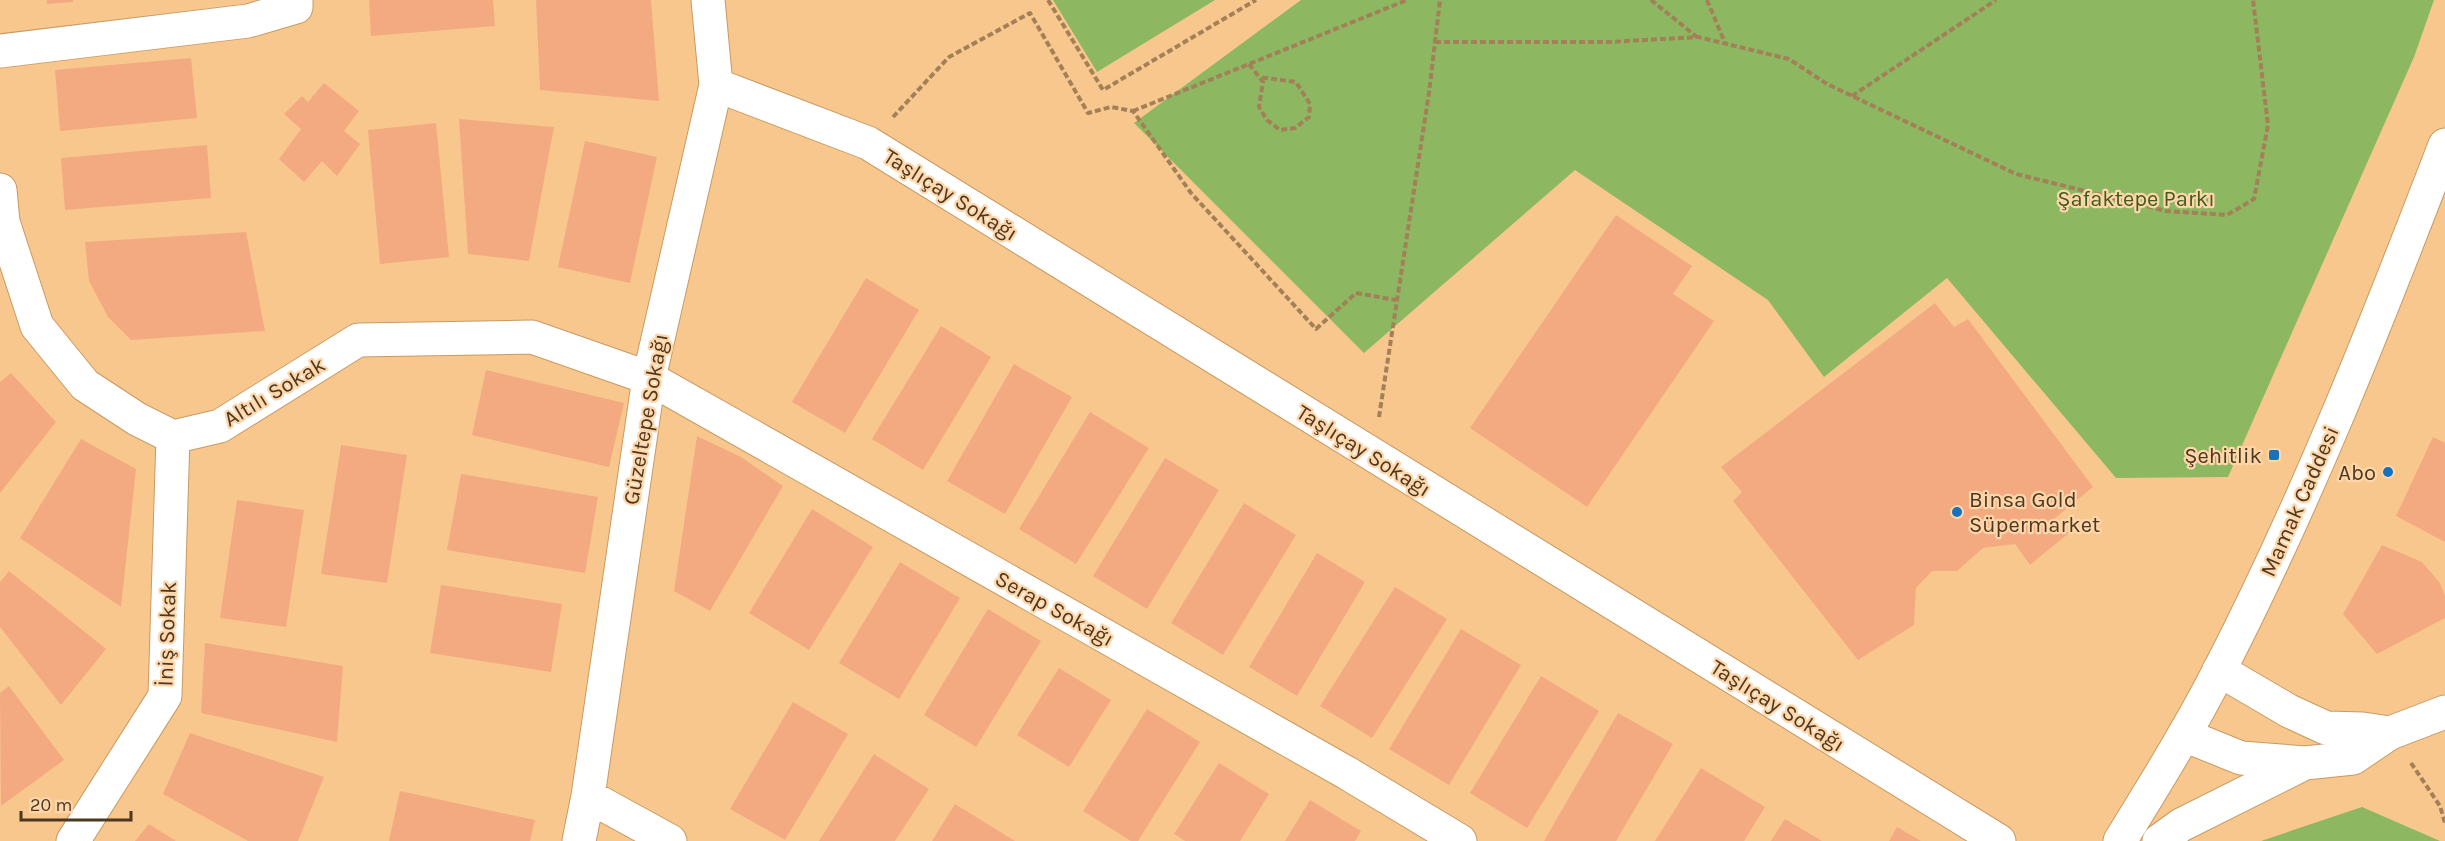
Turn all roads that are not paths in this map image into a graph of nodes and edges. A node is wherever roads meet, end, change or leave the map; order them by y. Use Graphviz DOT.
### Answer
graph roads {
  1 [pos="296,0"];
  2 [pos="708,0"];
  3 [pos="0,51"];
  4 [pos="716,85"];
  5 [pos="2445,145"];
  6 [pos="0,190"];
  7 [pos="649,378"];
  8 [pos="173,437"];
  9 [pos="2220,670"];
  10 [pos="2445,712"];
  11 [pos="2390,733"];
  12 [pos="2184,735"];
  13 [pos="2305,763"];
  14 [pos="588,795"];
  15 [pos="73,841"];
  16 [pos="579,841"];
  17 [pos="670,841"];
  18 [pos="1460,841"];
  19 [pos="2000,841"];
  20 [pos="2120,841"];
  21 [pos="2159,841"];
  1 -- 3 [label="street"];
  2 -- 4 [label="street, Güzeltepe Sokağı"];
  4 -- 7 [label="street, Güzeltepe Sokağı"];
  4 -- 19 [label="street, Taşlıçay Sokağı"];
  5 -- 9 [label="street, Mamak Caddesi"];
  6 -- 8 [label="street"];
  7 -- 8 [label="street, Altılı Sokak"];
  7 -- 14 [label="street, Güzeltepe Sokağı"];
  7 -- 18 [label="street, Serap Sokağı"];
  8 -- 15 [label="street, İniş Sokak"];
  9 -- 11 [label="street"];
  9 -- 12 [label="street, Mamak Caddesi"];
  10 -- 11 [label="street"];
  11 -- 13 [label="street"];
  12 -- 13 [label="street"];
  12 -- 20 [label="street, Mamak Caddesi"];
  13 -- 21 [label="street"];
  14 -- 16 [label="street, Güzeltepe Sokağı"];
  14 -- 17 [label="street"];
}
